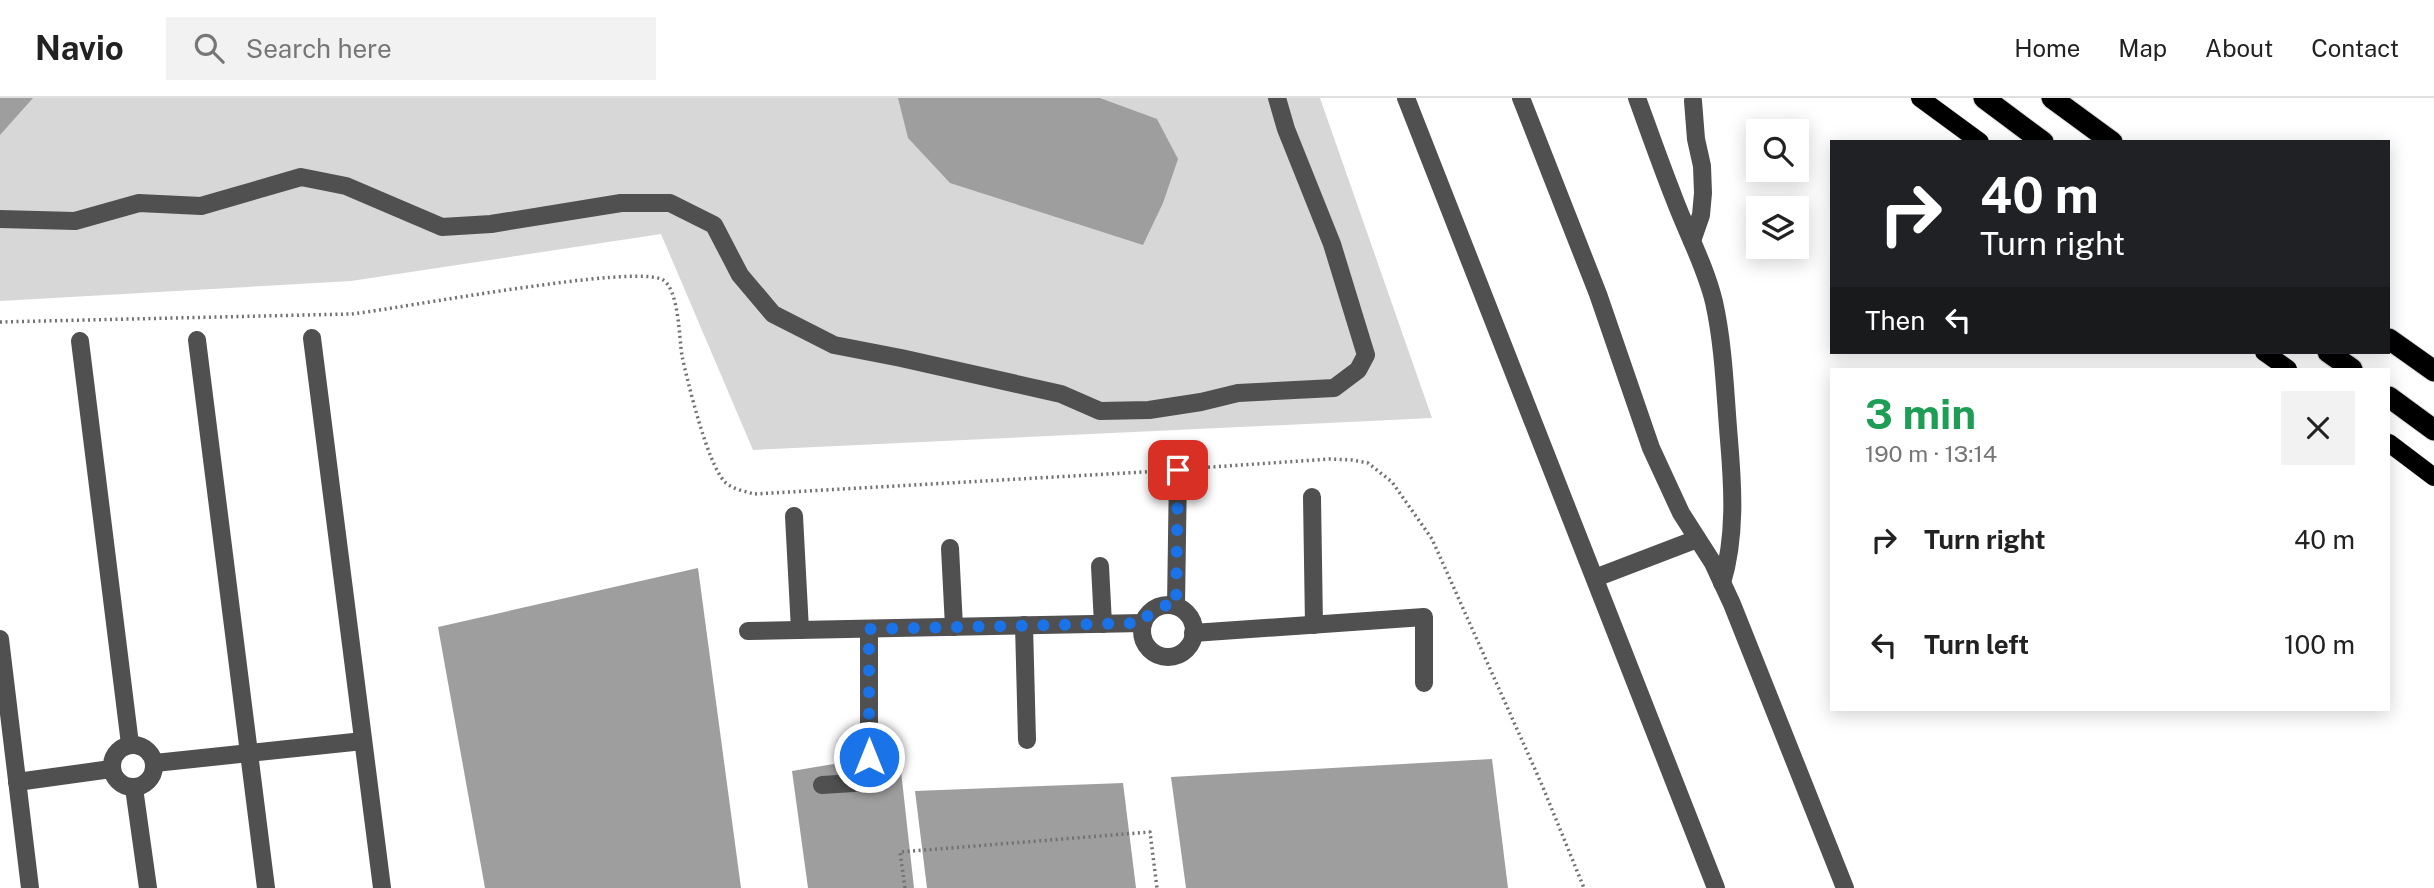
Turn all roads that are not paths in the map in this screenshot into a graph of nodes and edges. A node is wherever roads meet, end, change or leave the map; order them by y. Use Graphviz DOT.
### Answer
graph roads {
  1 [pos="1277,98"];
  2 [pos="1406,98"];
  3 [pos="1521,98"];
  4 [pos="1637,98"];
  5 [pos="1920,98"];
  6 [pos="1984,98"];
  7 [pos="2052,98"];
  8 [pos="1693,101"];
  9 [pos="1977,140"];
  10 [pos="2040,140"];
  11 [pos="2109,140"];
  12 [pos="0,219"];
  13 [pos="1692,241"];
  14 [pos="312,338"];
  15 [pos="197,340"];
  16 [pos="2390,340"];
  17 [pos="80,341"];
  18 [pos="2267,354"];
  19 [pos="2331,354"];
  20 [pos="2287,368"];
  21 [pos="2351,368"];
  22 [pos="2434,371"];
  23 [pos="2390,398"];
  24 [pos="2434,430"];
  25 [pos="2390,444"];
  26 [pos="1178,470"];
  27 [pos="2434,477"];
  28 [pos="1312,497"];
  29 [pos="794,516"];
  30 [pos="1697,539"];
  31 [pos="950,548"];
  32 [pos="1100,566"];
  33 [pos="1595,578"];
  34 [pos="1722,583"];
  35 [pos="1176,606"];
  36 [pos="1143,623"];
  37 [pos="1103,624"];
  38 [pos="1024,625"];
  39 [pos="1314,625"];
  40 [pos="954,627"];
  41 [pos="869,629"];
  42 [pos="800,630"];
  43 [pos="748,631"];
  44 [pos="1194,633"];
  45 [pos="0,639"];
  46 [pos="1424,683"];
  47 [pos="1027,740"];
  48 [pos="363,741"];
  49 [pos="130,744"];
  50 [pos="248,754"];
  51 [pos="155,762"];
  52 [pos="111,769"];
  53 [pos="18,782"];
  54 [pos="822,785"];
  55 [pos="135,788"];
  56 [pos="30,888"];
  57 [pos="148,888"];
  58 [pos="266,888"];
  59 [pos="382,888"];
  60 [pos="1716,888"];
  61 [pos="1845,888"];
  1 -- 12 [label="street"];
  2 -- 33 [label="street"];
  3 -- 30 [label="street"];
  4 -- 13 [label="street"];
  5 -- 9 [label="main road"];
  6 -- 10 [label="highway"];
  7 -- 11 [label="highway"];
  8 -- 13 [label="street"];
  13 -- 34 [label="street"];
  14 -- 48 [label="street"];
  15 -- 50 [label="street"];
  16 -- 22 [label="highway"];
  17 -- 49 [label="street"];
  18 -- 20 [label="main road"];
  19 -- 21 [label="highway"];
  23 -- 24 [label="highway"];
  25 -- 27 [label="main road"];
  26 -- 35 [label="street"];
  28 -- 39 [label="street"];
  29 -- 42 [label="street"];
  30 -- 33 [label="street"];
  30 -- 34 [label="street"];
  31 -- 40 [label="street"];
  32 -- 37 [label="street"];
  33 -- 60 [label="street"];
  34 -- 61 [label="street"];
  35 -- 36 [label="street"];
  35 -- 44 [label="street"];
  36 -- 37 [label="street"];
  36 -- 44 [label="street"];
  37 -- 38 [label="street"];
  38 -- 40 [label="street"];
  38 -- 47 [label="street"];
  39 -- 44 [label="street"];
  39 -- 46 [label="street"];
  40 -- 41 [label="street"];
  41 -- 42 [label="street"];
  41 -- 54 [label="street"];
  42 -- 43 [label="street"];
  45 -- 53 [label="street"];
  48 -- 50 [label="street"];
  48 -- 59 [label="street"];
  49 -- 51 [label="street"];
  49 -- 52 [label="street"];
  50 -- 51 [label="street"];
  50 -- 58 [label="street"];
  51 -- 55 [label="street"];
  52 -- 53 [label="street"];
  52 -- 55 [label="street"];
  53 -- 56 [label="street"];
  55 -- 57 [label="street"];
}
